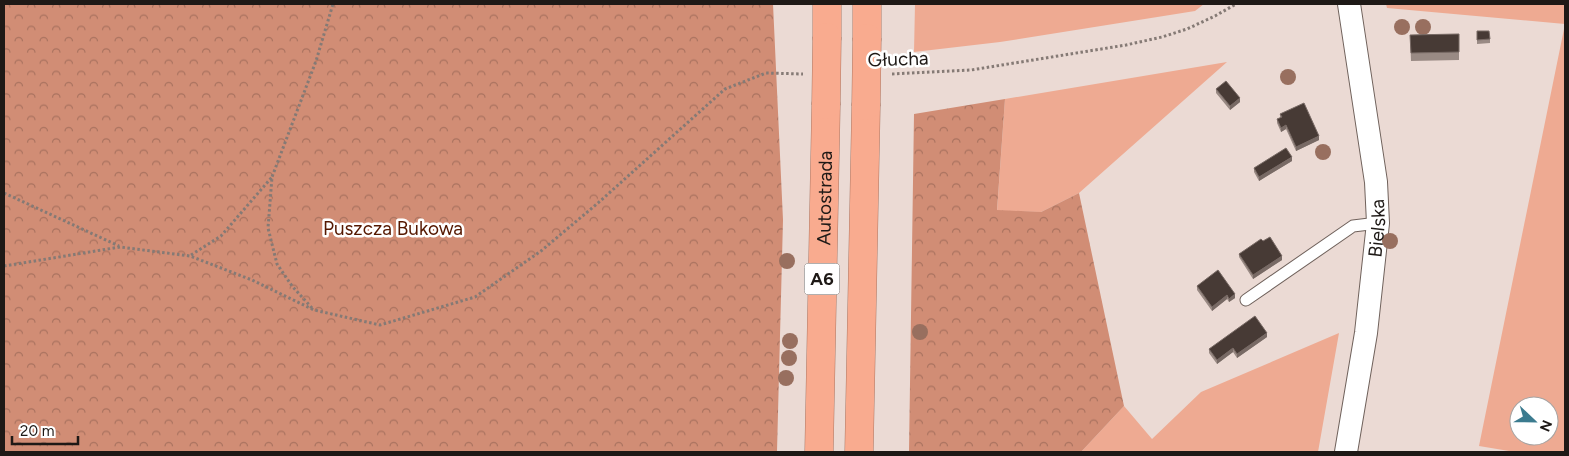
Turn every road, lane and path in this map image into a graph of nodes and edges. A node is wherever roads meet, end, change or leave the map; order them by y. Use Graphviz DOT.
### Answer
graph roads {
  1 [pos="333,4"];
  2 [pos="827,4"];
  3 [pos="868,4"];
  4 [pos="1236,4"];
  5 [pos="1349,4"];
  6 [pos="804,74"];
  7 [pos="892,74"];
  8 [pos="272,176"];
  9 [pos="4,193"];
  10 [pos="1378,223"];
  11 [pos="120,246"];
  12 [pos="190,256"];
  13 [pos="4,266"];
  14 [pos="1246,300"];
  15 [pos="314,310"];
  16 [pos="819,452"];
  17 [pos="859,452"];
  18 [pos="1346,452"];
  1 -- 8 [label="path"];
  2 -- 16 [label="highway, Autostrada / A6, bridge"];
  3 -- 17 [label="highway, A6, bridge"];
  4 -- 7 [label="path, Głucha"];
  5 -- 10 [label="street, Bielska"];
  6 -- 15 [label="path"];
  8 -- 12 [label="path"];
  8 -- 15 [label="path"];
  9 -- 11 [label="path"];
  10 -- 14 [label="lane"];
  10 -- 18 [label="street, Bielska"];
  11 -- 12 [label="path"];
  11 -- 13 [label="path"];
  12 -- 15 [label="path"];
}
